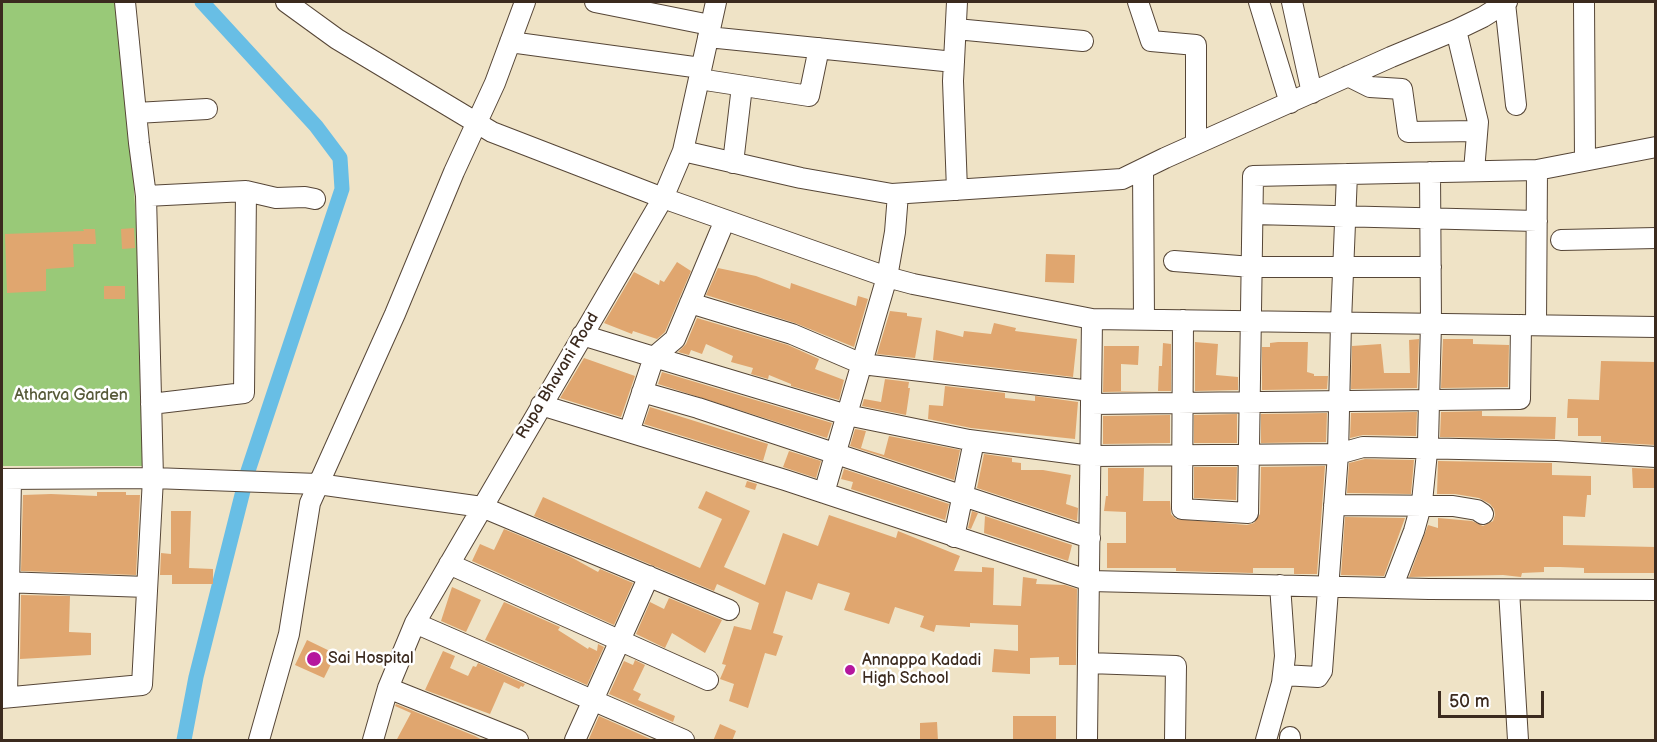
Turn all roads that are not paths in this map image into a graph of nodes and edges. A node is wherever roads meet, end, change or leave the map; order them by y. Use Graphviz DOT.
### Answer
graph roads {
  1 [pos="125,2"];
  2 [pos="286,2"];
  3 [pos="525,2"];
  4 [pos="595,2"];
  5 [pos="716,2"];
  6 [pos="957,2"];
  7 [pos="1138,2"];
  8 [pos="1259,2"];
  9 [pos="1292,2"];
  10 [pos="1506,2"];
  11 [pos="1584,2"];
  12 [pos="956,29"];
  13 [pos="1456,30"];
  14 [pos="709,31"];
  15 [pos="1083,41"];
  16 [pos="510,42"];
  17 [pos="819,48"];
  18 [pos="954,62"];
  19 [pos="700,73"];
  20 [pos="1348,76"];
  21 [pos="742,86"];
  22 [pos="1312,93"];
  23 [pos="1290,103"];
  24 [pos="1516,105"];
  25 [pos="207,109"];
  26 [pos="136,113"];
  27 [pos="478,122"];
  28 [pos="1477,131"];
  29 [pos="1196,144"];
  30 [pos="1656,147"];
  31 [pos="683,152"];
  32 [pos="1585,160"];
  33 [pos="734,163"];
  34 [pos="1143,169"];
  35 [pos="1537,170"];
  36 [pos="1474,171"];
  37 [pos="1430,172"];
  38 [pos="1347,174"];
  39 [pos="957,190"];
  40 [pos="246,191"];
  41 [pos="898,194"];
  42 [pos="146,196"];
  43 [pos="663,198"];
  44 [pos="315,199"];
  45 [pos="1253,214"];
  46 [pos="1345,216"];
  47 [pos="1431,219"];
  48 [pos="725,220"];
  49 [pos="1537,221"];
  50 [pos="1656,238"];
  51 [pos="1561,240"];
  52 [pos="1174,261"];
  53 [pos="1252,267"];
  54 [pos="1343,267"];
  55 [pos="1431,267"];
  56 [pos="887,277"];
  57 [pos="690,303"];
  58 [pos="1092,319"];
  59 [pos="1144,319"];
  60 [pos="1183,320"];
  61 [pos="1251,321"];
  62 [pos="1341,322"];
  63 [pos="1431,323"];
  64 [pos="1529,325"];
  65 [pos="1656,327"];
  66 [pos="582,335"];
  67 [pos="654,357"];
  68 [pos="862,364"];
  69 [pos="642,392"];
  70 [pos="1091,398"];
  71 [pos="1339,401"];
  72 [pos="1429,401"];
  73 [pos="1250,402"];
  74 [pos="1182,403"];
  75 [pos="151,404"];
  76 [pos="541,405"];
  77 [pos="847,415"];
  78 [pos="628,432"];
  79 [pos="974,441"];
  80 [pos="1427,450"];
  81 [pos="836,454"];
  82 [pos="1338,454"];
  83 [pos="1182,455"];
  84 [pos="1249,455"];
  85 [pos="1091,456"];
  86 [pos="1656,457"];
  87 [pos="153,478"];
  88 [pos="6,479"];
  89 [pos="318,484"];
  90 [pos="824,493"];
  91 [pos="963,496"];
  92 [pos="1334,505"];
  93 [pos="1421,506"];
  94 [pos="482,507"];
  95 [pos="1483,514"];
  96 [pos="954,537"];
  97 [pos="1090,538"];
  98 [pos="449,564"];
  99 [pos="649,576"];
  100 [pos="1090,581"];
  101 [pos="5,582"];
  102 [pos="1280,585"];
  103 [pos="1327,586"];
  104 [pos="147,587"];
  105 [pos="1392,588"];
  106 [pos="1509,590"];
  107 [pos="1656,590"];
  108 [pos="729,610"];
  109 [pos="415,623"];
  110 [pos="620,641"];
  111 [pos="1088,663"];
  112 [pos="1283,675"];
  113 [pos="708,680"];
  114 [pos="388,688"];
  115 [pos="4,698"];
  116 [pos="593,700"];
  117 [pos="487,734"];
  118 [pos="259,741"];
  119 [pos="373,741"];
  120 [pos="519,741"];
  121 [pos="575,741"];
  122 [pos="684,741"];
  123 [pos="1087,741"];
  124 [pos="1175,741"];
  125 [pos="1266,741"];
  126 [pos="1518,741"];
  1 -- 26 [label="street"];
  2 -- 27 [label="street"];
  3 -- 16 [label="street"];
  4 -- 14 [label="street"];
  5 -- 14 [label="street, Rupa Bhavani Road"];
  6 -- 12 [label="street"];
  7 -- 29 [label="street"];
  8 -- 23 [label="street"];
  9 -- 22 [label="street"];
  10 -- 13 [label="street"];
  10 -- 24 [label="street"];
  11 -- 32 [label="street"];
  12 -- 15 [label="street"];
  12 -- 18 [label="street"];
  13 -- 20 [label="street"];
  13 -- 28 [label="street"];
  14 -- 17 [label="street"];
  14 -- 19 [label="street, Rupa Bhavani Road"];
  16 -- 19 [label="street"];
  16 -- 27 [label="street"];
  17 -- 18 [label="street"];
  17 -- 21 [label="street"];
  18 -- 39 [label="street"];
  19 -- 21 [label="street"];
  19 -- 31 [label="street, Rupa Bhavani Road"];
  20 -- 22 [label="street"];
  20 -- 28 [label="street"];
  21 -- 33 [label="street"];
  22 -- 23 [label="street"];
  23 -- 29 [label="street"];
  25 -- 26 [label="street"];
  26 -- 42 [label="street"];
  27 -- 43 [label="street"];
  27 -- 89 [label="street"];
  28 -- 36 [label="street"];
  29 -- 34 [label="street"];
  30 -- 32 [label="street"];
  31 -- 33 [label="street"];
  31 -- 43 [label="street, Rupa Bhavani Road"];
  32 -- 35 [label="street"];
  33 -- 41 [label="street"];
  34 -- 39 [label="street"];
  34 -- 59 [label="street"];
  35 -- 36 [label="street"];
  35 -- 49 [label="street"];
  36 -- 37 [label="street"];
  37 -- 38 [label="street"];
  37 -- 47 [label="street"];
  38 -- 45 [label="street"];
  38 -- 46 [label="street"];
  39 -- 41 [label="street"];
  40 -- 42 [label="street"];
  40 -- 44 [label="street"];
  40 -- 75 [label="street"];
  41 -- 56 [label="street"];
  42 -- 75 [label="street"];
  43 -- 48 [label="street"];
  43 -- 66 [label="street, Rupa Bhavani Road"];
  45 -- 46 [label="street"];
  45 -- 53 [label="street"];
  46 -- 47 [label="street"];
  46 -- 54 [label="street"];
  47 -- 49 [label="street"];
  47 -- 55 [label="street"];
  48 -- 56 [label="street"];
  48 -- 57 [label="street"];
  49 -- 64 [label="street"];
  50 -- 51 [label="street"];
  52 -- 53 [label="street"];
  53 -- 54 [label="street"];
  53 -- 61 [label="street"];
  54 -- 55 [label="street"];
  54 -- 62 [label="street"];
  55 -- 63 [label="street"];
  56 -- 58 [label="street"];
  56 -- 68 [label="street"];
  57 -- 67 [label="street"];
  57 -- 68 [label="street"];
  58 -- 59 [label="street"];
  58 -- 70 [label="street"];
  59 -- 60 [label="street"];
  60 -- 61 [label="street"];
  60 -- 74 [label="street"];
  61 -- 62 [label="street"];
  61 -- 73 [label="street"];
  62 -- 63 [label="street"];
  62 -- 71 [label="street"];
  63 -- 64 [label="street"];
  63 -- 72 [label="street"];
  64 -- 65 [label="street"];
  64 -- 72 [label="street"];
  66 -- 67 [label="street"];
  66 -- 76 [label="street, Rupa Bhavani Road"];
  67 -- 69 [label="street"];
  67 -- 77 [label="street"];
  68 -- 70 [label="street"];
  68 -- 77 [label="street"];
  69 -- 78 [label="street"];
  69 -- 81 [label="street"];
  70 -- 74 [label="street"];
  70 -- 85 [label="street"];
  71 -- 72 [label="street"];
  71 -- 73 [label="street"];
  71 -- 82 [label="street"];
  72 -- 80 [label="street"];
  73 -- 74 [label="street"];
  73 -- 84 [label="street"];
  74 -- 83 [label="street"];
  75 -- 87 [label="street"];
  76 -- 78 [label="street"];
  76 -- 94 [label="street, Rupa Bhavani Road"];
  77 -- 79 [label="street"];
  77 -- 81 [label="street"];
  78 -- 90 [label="street"];
  79 -- 85 [label="street"];
  79 -- 91 [label="street"];
  80 -- 82 [label="street"];
  80 -- 86 [label="street"];
  80 -- 93 [label="street"];
  81 -- 90 [label="street"];
  81 -- 91 [label="street"];
  82 -- 84 [label="street"];
  82 -- 92 [label="street"];
  83 -- 84 [label="street"];
  83 -- 84 [label="street"];
  83 -- 85 [label="street"];
  85 -- 97 [label="street"];
  87 -- 88 [label="street"];
  87 -- 89 [label="street"];
  87 -- 104 [label="street"];
  88 -- 101 [label="street"];
  89 -- 94 [label="street"];
  89 -- 118 [label="street"];
  90 -- 96 [label="street"];
  91 -- 96 [label="street"];
  91 -- 97 [label="street"];
  92 -- 93 [label="street"];
  92 -- 103 [label="street"];
  93 -- 95 [label="street"];
  93 -- 105 [label="street"];
  94 -- 98 [label="street, Rupa Bhavani Road"];
  94 -- 99 [label="street"];
  96 -- 100 [label="street"];
  97 -- 100 [label="street"];
  98 -- 109 [label="street, Rupa Bhavani Road"];
  98 -- 110 [label="street"];
  99 -- 108 [label="street"];
  99 -- 110 [label="street"];
  100 -- 102 [label="street"];
  100 -- 111 [label="street"];
  101 -- 104 [label="street"];
  101 -- 115 [label="street"];
  102 -- 103 [label="street"];
  102 -- 112 [label="street"];
  103 -- 105 [label="street"];
  103 -- 112 [label="street"];
  104 -- 115 [label="street"];
  105 -- 106 [label="street"];
  106 -- 107 [label="street"];
  106 -- 126 [label="street"];
  109 -- 114 [label="street, Rupa Bhavani Road"];
  109 -- 116 [label="street"];
  110 -- 113 [label="street"];
  110 -- 116 [label="street"];
  111 -- 123 [label="street"];
  111 -- 124 [label="street"];
  112 -- 125 [label="street"];
  114 -- 117 [label="street"];
  114 -- 119 [label="street, Rupa Bhavani Road"];
  116 -- 121 [label="street"];
  116 -- 122 [label="street"];
  117 -- 120 [label="street"];
}
